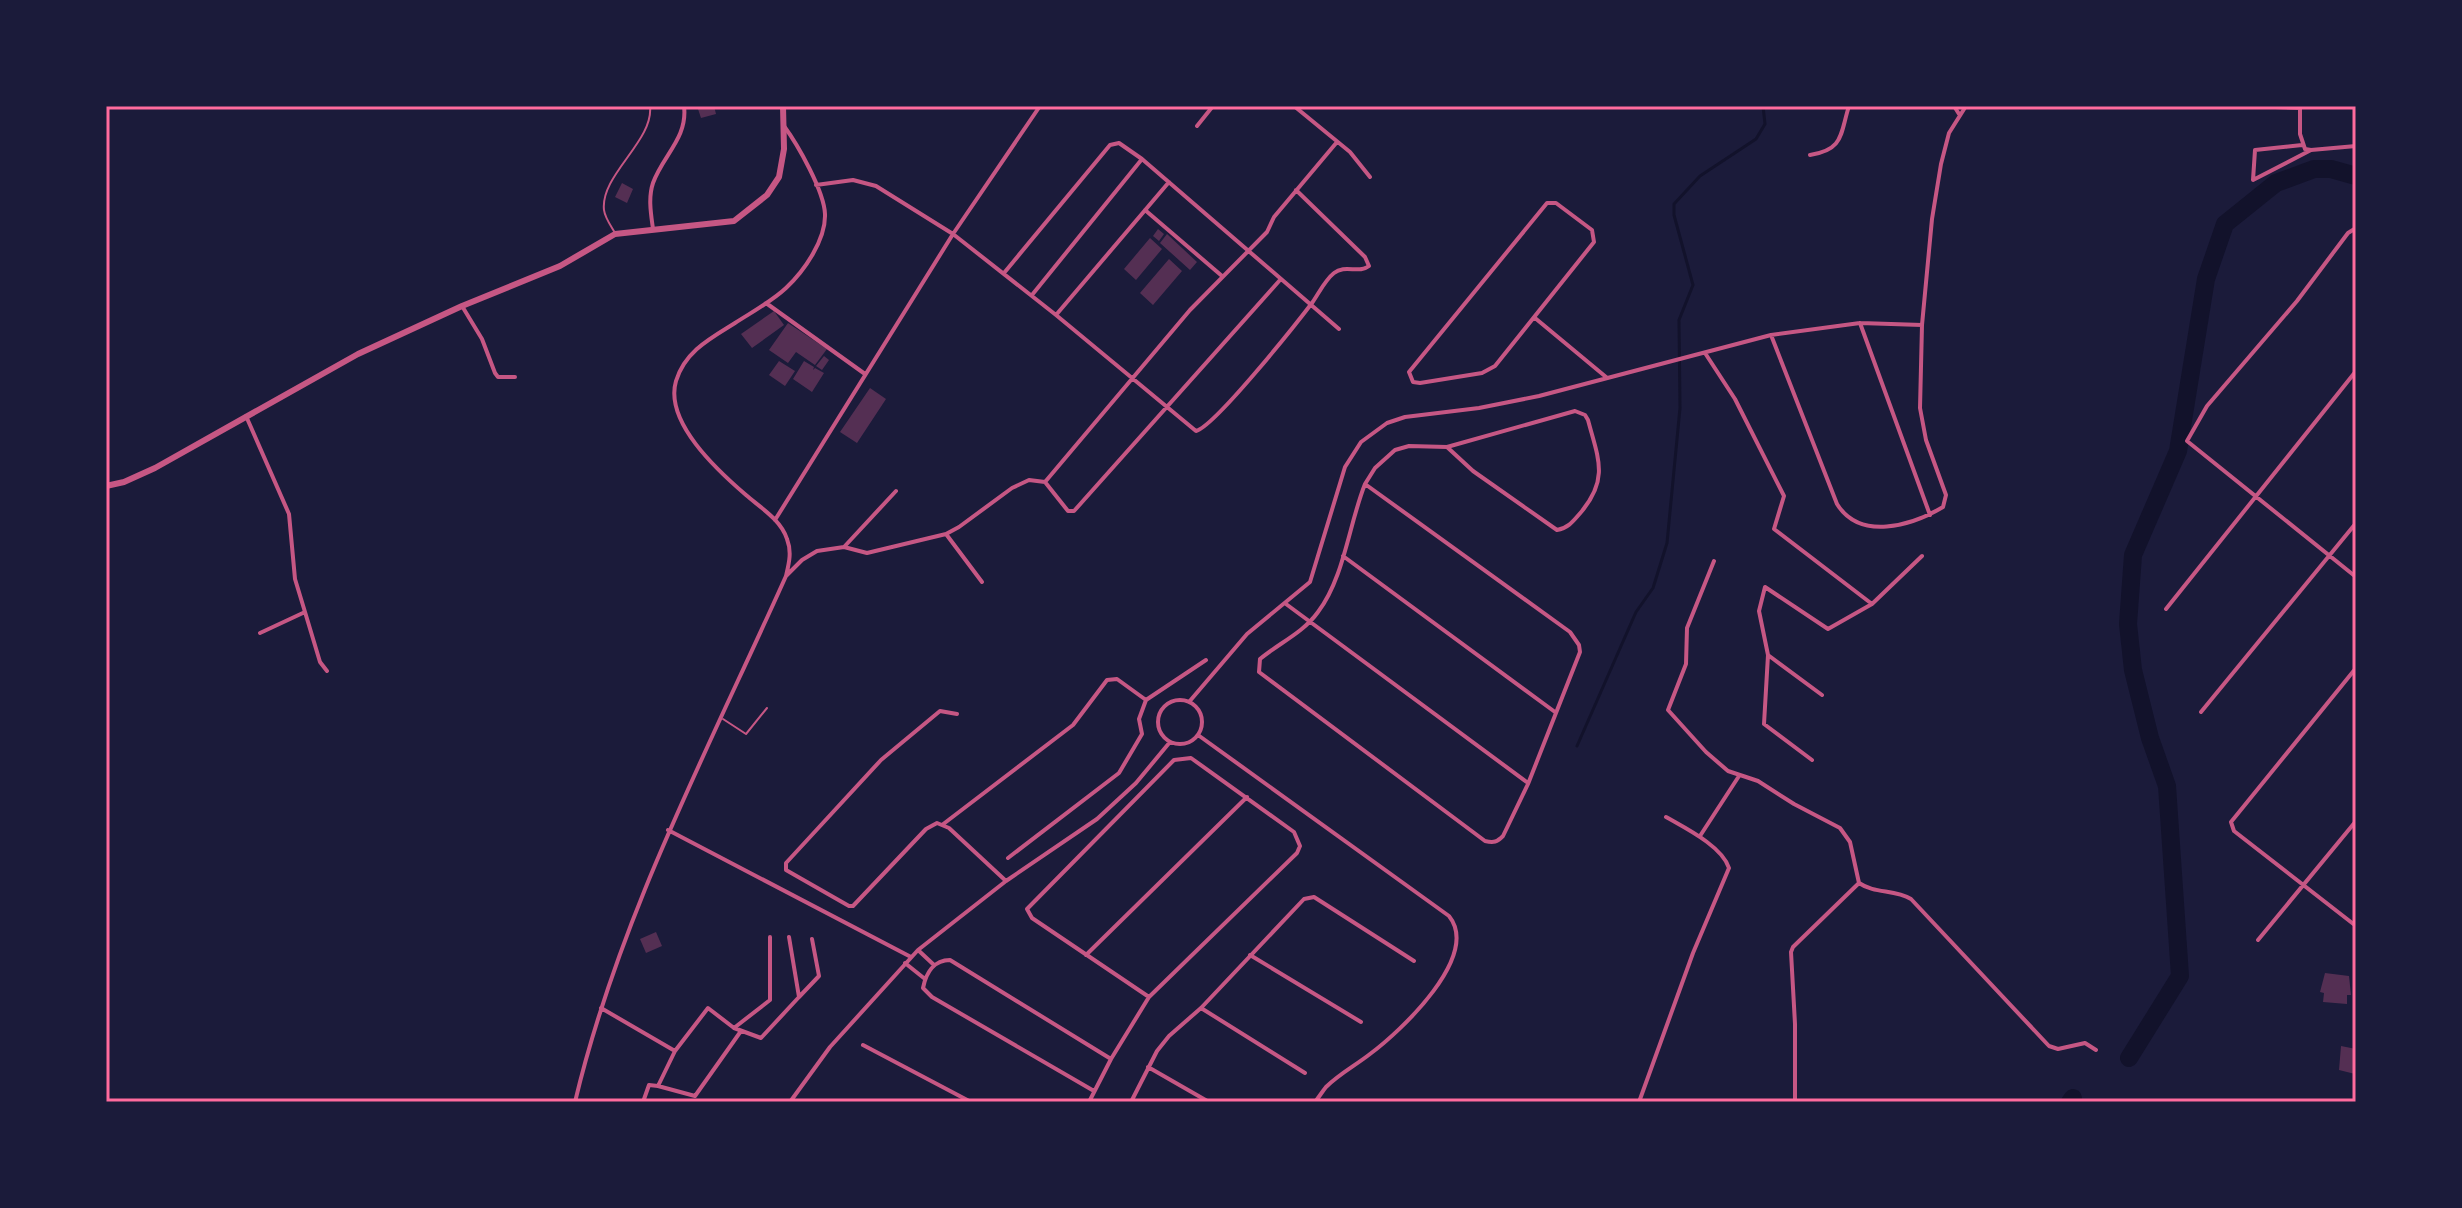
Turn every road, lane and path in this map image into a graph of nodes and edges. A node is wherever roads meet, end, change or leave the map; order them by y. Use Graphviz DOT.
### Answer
graph roads {
  1 [pos="650,106"];
  2 [pos="684,106"];
  3 [pos="783,106"];
  4 [pos="1040,106"];
  5 [pos="1213,106"];
  6 [pos="1294,106"];
  7 [pos="1849,106"];
  8 [pos="1954,106"];
  9 [pos="1966,106"];
  10 [pos="2250,106"];
  11 [pos="2300,107"];
  12 [pos="1959,114"];
  13 [pos="784,126"];
  14 [pos="1197,126"];
  15 [pos="1337,142"];
  16 [pos="2302,145"];
  17 [pos="2356,146"];
  18 [pos="2311,150"];
  19 [pos="1810,155"];
  20 [pos="1142,159"];
  21 [pos="1370,177"];
  22 [pos="1169,182"];
  23 [pos="816,185"];
  24 [pos="1296,190"];
  25 [pos="1145,210"];
  26 [pos="2356,228"];
  27 [pos="653,229"];
  28 [pos="615,234"];
  29 [pos="953,234"];
  30 [pos="1248,251"];
  31 [pos="1004,273"];
  32 [pos="1222,276"];
  33 [pos="1280,280"];
  34 [pos="1032,295"];
  35 [pos="766,303"];
  36 [pos="1310,305"];
  37 [pos="462,306"];
  38 [pos="1056,315"];
  39 [pos="1535,318"];
  40 [pos="1860,323"];
  41 [pos="1922,325"];
  42 [pos="1339,329"];
  43 [pos="1771,335"];
  44 [pos="1705,353"];
  45 [pos="2356,371"];
  46 [pos="866,375"];
  47 [pos="515,377"];
  48 [pos="1606,377"];
  49 [pos="1132,378"];
  50 [pos="1167,408"];
  51 [pos="246,416"];
  52 [pos="1447,447"];
  53 [pos="1045,482"];
  54 [pos="1365,484"];
  55 [pos="106,486"];
  56 [pos="896,491"];
  57 [pos="2255,496"];
  58 [pos="1930,515"];
  59 [pos="775,520"];
  60 [pos="2356,523"];
  61 [pos="946,534"];
  62 [pos="844,547"];
  63 [pos="1343,556"];
  64 [pos="1922,556"];
  65 [pos="2329,556"];
  66 [pos="1714,561"];
  67 [pos="786,576"];
  68 [pos="2356,577"];
  69 [pos="982,582"];
  70 [pos="1286,604"];
  71 [pos="1872,604"];
  72 [pos="2166,609"];
  73 [pos="305,612"];
  74 [pos="1311,621"];
  75 [pos="260,633"];
  76 [pos="1768,655"];
  77 [pos="1206,660"];
  78 [pos="2356,668"];
  79 [pos="327,671"];
  80 [pos="1822,695"];
  81 [pos="1146,700"];
  82 [pos="1189,702"];
  83 [pos="767,708"];
  84 [pos="1555,712"];
  85 [pos="2201,712"];
  86 [pos="957,714"];
  87 [pos="722,719"];
  88 [pos="1198,735"];
  89 [pos="1170,742"];
  90 [pos="1812,760"];
  91 [pos="1739,776"];
  92 [pos="1528,784"];
  93 [pos="1247,797"];
  94 [pos="1666,817"];
  95 [pos="2356,821"];
  96 [pos="942,825"];
  97 [pos="668,830"];
  98 [pos="1700,836"];
  99 [pos="1008,858"];
  100 [pos="1006,881"];
  101 [pos="1859,883"];
  102 [pos="2302,884"];
  103 [pos="2356,926"];
  104 [pos="770,937"];
  105 [pos="789,937"];
  106 [pos="812,939"];
  107 [pos="2258,940"];
  108 [pos="918,950"];
  109 [pos="1250,955"];
  110 [pos="1086,956"];
  111 [pos="911,957"];
  112 [pos="1414,961"];
  113 [pos="905,963"];
  114 [pos="935,965"];
  115 [pos="925,979"];
  116 [pos="799,997"];
  117 [pos="1149,997"];
  118 [pos="601,1008"];
  119 [pos="1201,1008"];
  120 [pos="1361,1022"];
  121 [pos="734,1028"];
  122 [pos="741,1031"];
  123 [pos="863,1045"];
  124 [pos="2096,1050"];
  125 [pos="675,1051"];
  126 [pos="1111,1059"];
  127 [pos="1148,1067"];
  128 [pos="1305,1073"];
  129 [pos="658,1086"];
  130 [pos="1094,1091"];
  131 [pos="1795,1100"];
  132 [pos="575,1102"];
  133 [pos="643,1102"];
  134 [pos="790,1102"];
  135 [pos="971,1102"];
  136 [pos="1089,1102"];
  137 [pos="1131,1102"];
  138 [pos="1209,1102"];
  139 [pos="1315,1102"];
  140 [pos="1639,1102"];
  1 -- 28 [label="lane"];
  2 -- 27 [label="street"];
  3 -- 13 [label="street"];
  4 -- 29 [label="street"];
  5 -- 14 [label="street"];
  6 -- 15 [label="street"];
  7 -- 19 [label="street"];
  8 -- 12 [label="street"];
  9 -- 12 [label="street"];
  10 -- 11 [label="street"];
  11 -- 16 [label="street"];
  12 -- 41 [label="street"];
  13 -- 23 [label="street"];
  13 -- 27 [label="street"];
  15 -- 21 [label="street"];
  15 -- 24 [label="street"];
  16 -- 18 [label="street"];
  16 -- 18 [label="street"];
  17 -- 18 [label="street"];
  20 -- 22 [label="street"];
  20 -- 31 [label="street"];
  20 -- 34 [label="street"];
  22 -- 25 [label="street"];
  22 -- 30 [label="street"];
  23 -- 29 [label="street"];
  23 -- 35 [label="street"];
  24 -- 30 [label="street"];
  24 -- 36 [label="street"];
  25 -- 32 [label="street"];
  25 -- 38 [label="street"];
  26 -- 57 [label="street"];
  27 -- 28 [label="street"];
  28 -- 37 [label="street"];
  29 -- 31 [label="street"];
  29 -- 46 [label="street"];
  30 -- 32 [label="street"];
  30 -- 33 [label="street"];
  31 -- 34 [label="street"];
  32 -- 49 [label="street"];
  33 -- 36 [label="street"];
  33 -- 50 [label="street"];
  34 -- 38 [label="street"];
  35 -- 46 [label="street"];
  35 -- 59 [label="street"];
  36 -- 42 [label="street"];
  36 -- 50 [label="street"];
  37 -- 47 [label="street"];
  37 -- 51 [label="street"];
  38 -- 49 [label="street"];
  39 -- 39 [label="street"];
  39 -- 48 [label="street"];
  40 -- 41 [label="street"];
  40 -- 43 [label="street"];
  40 -- 58 [label="street"];
  41 -- 58 [label="street"];
  43 -- 44 [label="street"];
  43 -- 58 [label="street"];
  44 -- 48 [label="street"];
  44 -- 71 [label="street"];
  45 -- 57 [label="street"];
  46 -- 59 [label="street"];
  48 -- 70 [label="street"];
  49 -- 50 [label="street"];
  49 -- 53 [label="street"];
  50 -- 53 [label="street"];
  51 -- 55 [label="street"];
  51 -- 73 [label="street"];
  52 -- 52 [label="street"];
  52 -- 54 [label="street"];
  53 -- 61 [label="street"];
  54 -- 63 [label="street"];
  54 -- 84 [label="street"];
  56 -- 62 [label="street"];
  57 -- 65 [label="street"];
  57 -- 72 [label="street"];
  59 -- 67 [label="street"];
  60 -- 65 [label="street"];
  61 -- 62 [label="street"];
  61 -- 69 [label="street"];
  62 -- 67 [label="street"];
  63 -- 74 [label="street"];
  63 -- 84 [label="street"];
  64 -- 71 [label="street"];
  65 -- 68 [label="street"];
  65 -- 85 [label="street"];
  66 -- 91 [label="street"];
  67 -- 87 [label="street"];
  70 -- 74 [label="street"];
  70 -- 82 [label="street"];
  71 -- 76 [label="street"];
  73 -- 75 [label="street"];
  73 -- 79 [label="street"];
  74 -- 92 [label="street"];
  74 -- 92 [label="street"];
  76 -- 80 [label="street"];
  76 -- 90 [label="street"];
  77 -- 81 [label="street"];
  78 -- 102 [label="street"];
  81 -- 96 [label="street"];
  81 -- 99 [label="street"];
  82 -- 88 [label="street"];
  82 -- 89 [label="street"];
  83 -- 87 [label="lane"];
  84 -- 92 [label="street"];
  86 -- 96 [label="street"];
  87 -- 97 [label="street"];
  88 -- 89 [label="street"];
  88 -- 139 [label="street"];
  89 -- 100 [label="street"];
  91 -- 98 [label="street"];
  91 -- 101 [label="street"];
  93 -- 110 [label="street"];
  93 -- 110 [label="street"];
  93 -- 117 [label="street"];
  94 -- 98 [label="street"];
  95 -- 102 [label="street"];
  96 -- 100 [label="street"];
  97 -- 111 [label="street"];
  97 -- 118 [label="street"];
  98 -- 140 [label="street"];
  100 -- 108 [label="street"];
  101 -- 124 [label="street"];
  101 -- 131 [label="street"];
  102 -- 103 [label="street"];
  102 -- 107 [label="street"];
  104 -- 121 [label="street"];
  105 -- 116 [label="street"];
  106 -- 116 [label="street"];
  108 -- 111 [label="street"];
  108 -- 114 [label="street"];
  109 -- 112 [label="street"];
  109 -- 119 [label="street"];
  109 -- 120 [label="street"];
  110 -- 117 [label="street"];
  111 -- 113 [label="street"];
  113 -- 115 [label="street"];
  113 -- 134 [label="street"];
  114 -- 115 [label="street"];
  114 -- 126 [label="street"];
  115 -- 130 [label="street"];
  116 -- 122 [label="street"];
  117 -- 126 [label="street"];
  118 -- 125 [label="street"];
  118 -- 132 [label="street"];
  119 -- 127 [label="street"];
  119 -- 128 [label="street"];
  121 -- 122 [label="street"];
  121 -- 125 [label="street"];
  122 -- 129 [label="street"];
  123 -- 135 [label="street"];
  125 -- 129 [label="street"];
  126 -- 130 [label="street"];
  127 -- 137 [label="street"];
  127 -- 138 [label="street"];
  129 -- 133 [label="street"];
  130 -- 136 [label="street"];
}
